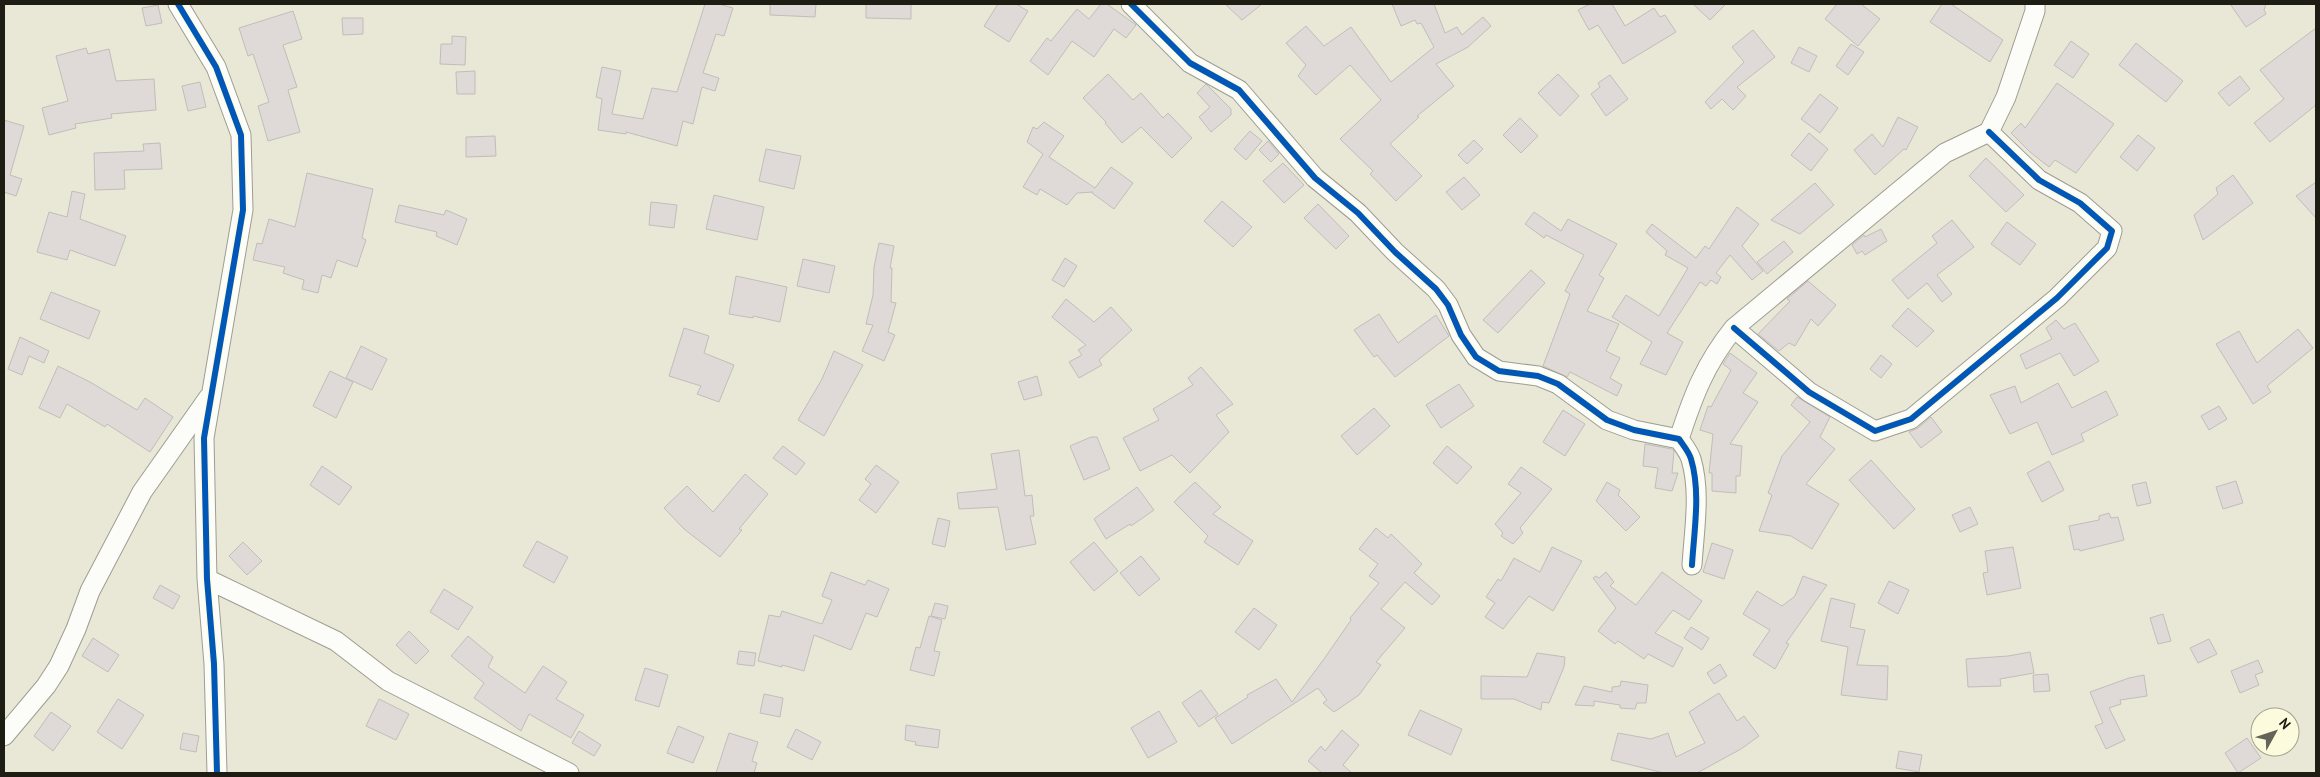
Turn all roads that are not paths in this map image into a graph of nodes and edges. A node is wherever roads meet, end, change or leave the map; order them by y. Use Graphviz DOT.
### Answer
graph roads {
  1 [pos="178,4"];
  2 [pos="1131,4"];
  3 [pos="2035,4"];
  4 [pos="1988,132"];
  5 [pos="1734,328"];
  6 [pos="212,392"];
  7 [pos="1679,439"];
  8 [pos="1692,565"];
  9 [pos="207,579"];
  10 [pos="4,736"];
  11 [pos="217,773"];
  12 [pos="569,773"];
  1 -- 6 [label="street"];
  2 -- 7 [label="street"];
  3 -- 4 [label="street"];
  4 -- 5 [label="street"];
  4 -- 5 [label="street"];
  5 -- 7 [label="street"];
  6 -- 9 [label="street"];
  6 -- 10 [label="street"];
  7 -- 8 [label="street"];
  9 -- 11 [label="street"];
  9 -- 12 [label="street"];
}
